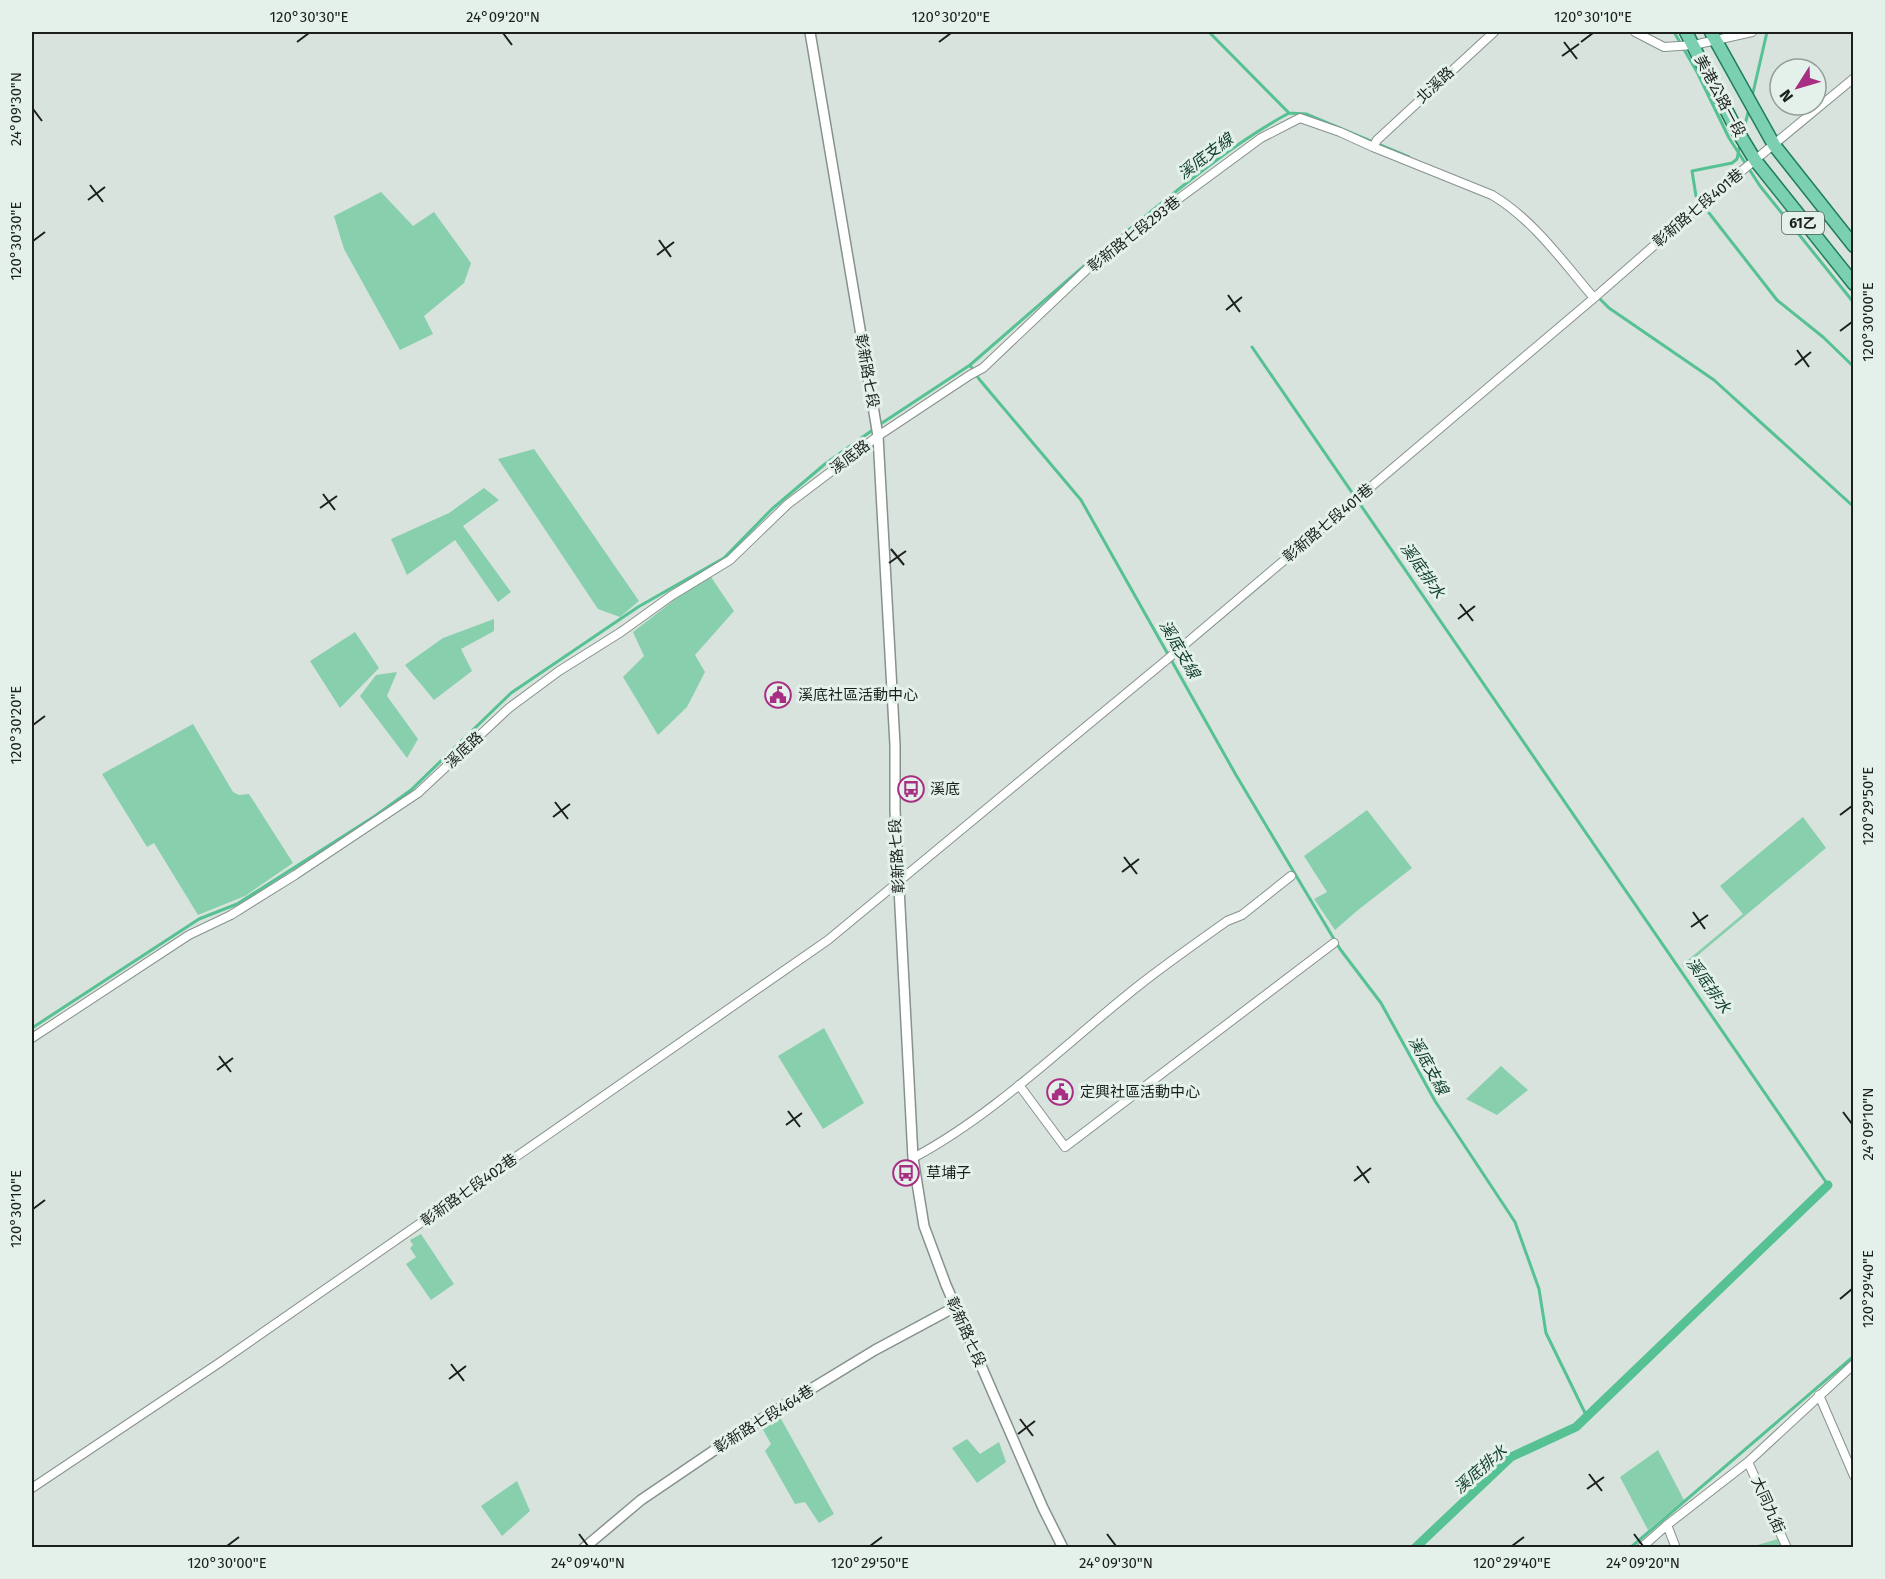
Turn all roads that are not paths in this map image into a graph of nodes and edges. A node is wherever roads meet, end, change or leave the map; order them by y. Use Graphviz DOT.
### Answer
graph roads {
  1 [pos="810,32"];
  2 [pos="1494,32"];
  3 [pos="1635,32"];
  4 [pos="1686,32"];
  5 [pos="1752,32"];
  6 [pos="1713,36"];
  7 [pos="1694,45"];
  8 [pos="1854,78"];
  9 [pos="1375,143"];
  10 [pos="1774,145"];
  11 [pos="1755,160"];
  12 [pos="1854,246"];
  13 [pos="1854,284"];
  14 [pos="1594,298"];
  15 [pos="878,436"];
  16 [pos="1291,876"];
  17 [pos="899,883"];
  18 [pos="1334,943"];
  19 [pos="32,1038"];
  20 [pos="1019,1085"];
  21 [pos="913,1158"];
  22 [pos="956,1307"];
  23 [pos="1854,1364"];
  24 [pos="1819,1395"];
  25 [pos="1748,1462"];
  26 [pos="1854,1476"];
  27 [pos="32,1488"];
  28 [pos="1667,1524"];
  29 [pos="584,1548"];
  30 [pos="1064,1548"];
  31 [pos="1641,1548"];
  32 [pos="1676,1548"];
  33 [pos="1787,1548"];
  1 -- 15 [label="street, 彰新路七段"];
  2 -- 9 [label="street, 北溪路"];
  3 -- 7 [label="street"];
  4 -- 7 [label="main road, 美港公路一段 / 61乙"];
  5 -- 6 [label="street"];
  6 -- 7 [label="street"];
  6 -- 10 [label="main road, 美港公路一段 / 61乙"];
  7 -- 11 [label="main road, 美港公路一段 / 61乙"];
  8 -- 10 [label="street, 彰新路七段401巷"];
  9 -- 14 [label="street, 彰新路七段293巷"];
  9 -- 15 [label="street, 彰新路七段293巷"];
  10 -- 11 [label="street, 彰新路七段401巷"];
  10 -- 12 [label="main road, 61乙"];
  11 -- 13 [label="main road, 61乙"];
  11 -- 14 [label="street, 彰新路七段401巷"];
  14 -- 17 [label="street, 彰新路七段401巷"];
  15 -- 17 [label="street, 彰新路七段"];
  15 -- 19 [label="street, 溪底路"];
  16 -- 20 [label="street"];
  17 -- 21 [label="street, 彰新路七段"];
  17 -- 27 [label="street, 彰新路七段402巷"];
  18 -- 20 [label="street"];
  20 -- 21 [label="street"];
  21 -- 22 [label="street, 彰新路七段"];
  22 -- 29 [label="street, 彰新路七段464巷"];
  22 -- 30 [label="street, 彰新路七段"];
  23 -- 24 [label="street"];
  24 -- 25 [label="street"];
  24 -- 26 [label="street"];
  25 -- 28 [label="street"];
  25 -- 33 [label="street, 大同九街"];
  28 -- 31 [label="street"];
  28 -- 32 [label="street"];
}
